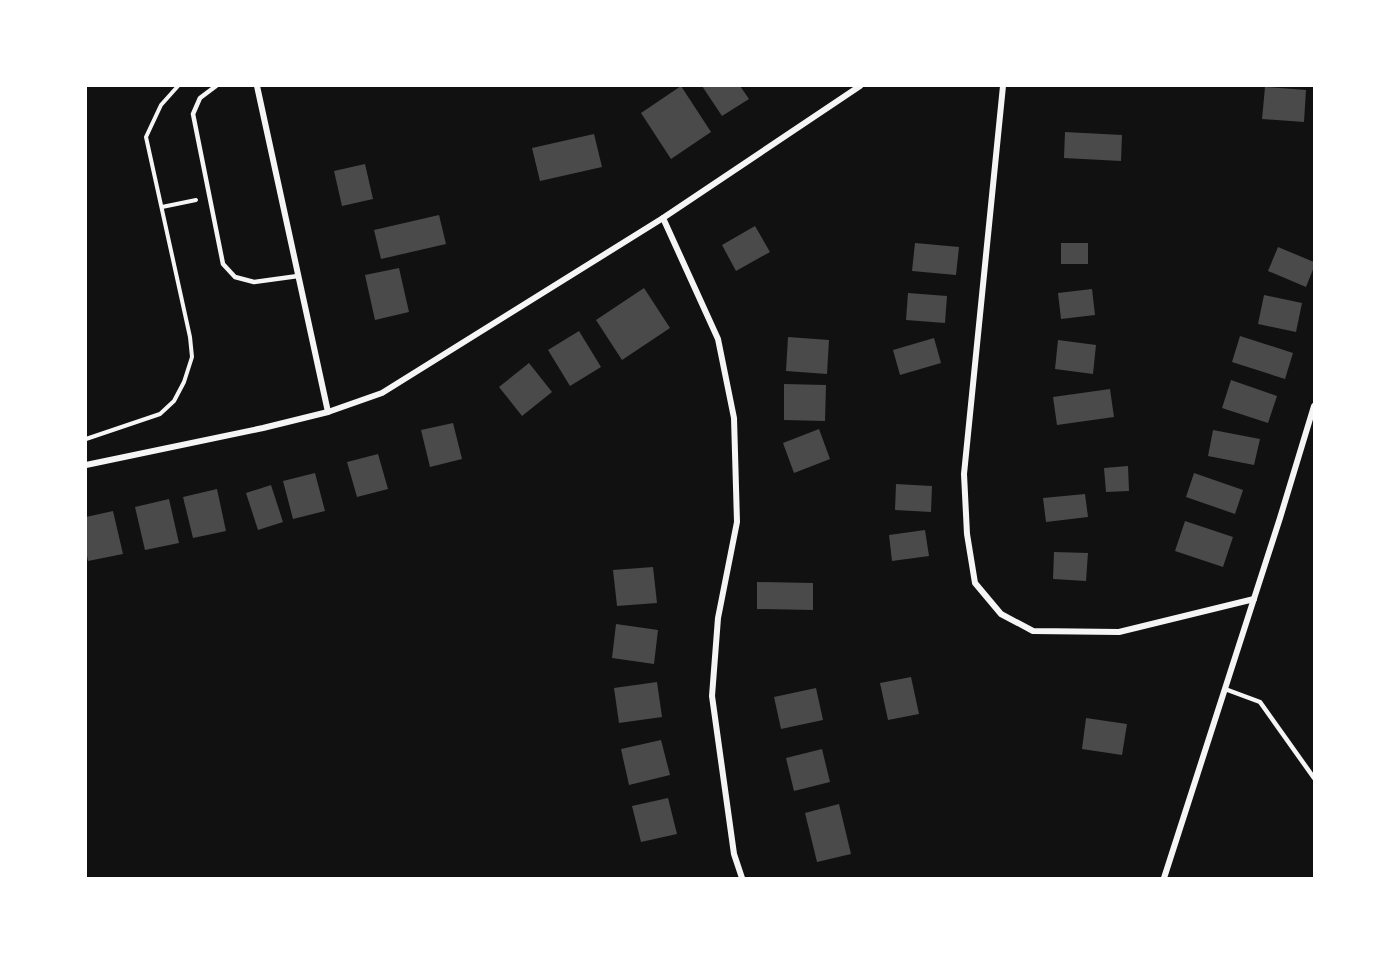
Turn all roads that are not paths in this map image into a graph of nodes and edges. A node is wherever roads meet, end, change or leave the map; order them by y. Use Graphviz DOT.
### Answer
graph roads {
  1 [pos="216,86"];
  2 [pos="256,86"];
  3 [pos="860,86"];
  4 [pos="1003,86"];
  5 [pos="663,218"];
  6 [pos="298,276"];
  7 [pos="1314,406"];
  8 [pos="328,412"];
  9 [pos="86,465"];
  10 [pos="1254,599"];
  11 [pos="1225,688"];
  12 [pos="1314,778"];
  13 [pos="742,879"];
  14 [pos="1164,879"];
  1 -- 6 [label="lane"];
  2 -- 6 [label="street"];
  3 -- 5 [label="street"];
  4 -- 10 [label="street"];
  5 -- 8 [label="street"];
  5 -- 13 [label="street"];
  6 -- 8 [label="street"];
  7 -- 10 [label="street"];
  8 -- 9 [label="street"];
  10 -- 11 [label="street"];
  11 -- 12 [label="lane"];
  11 -- 14 [label="street"];
}
